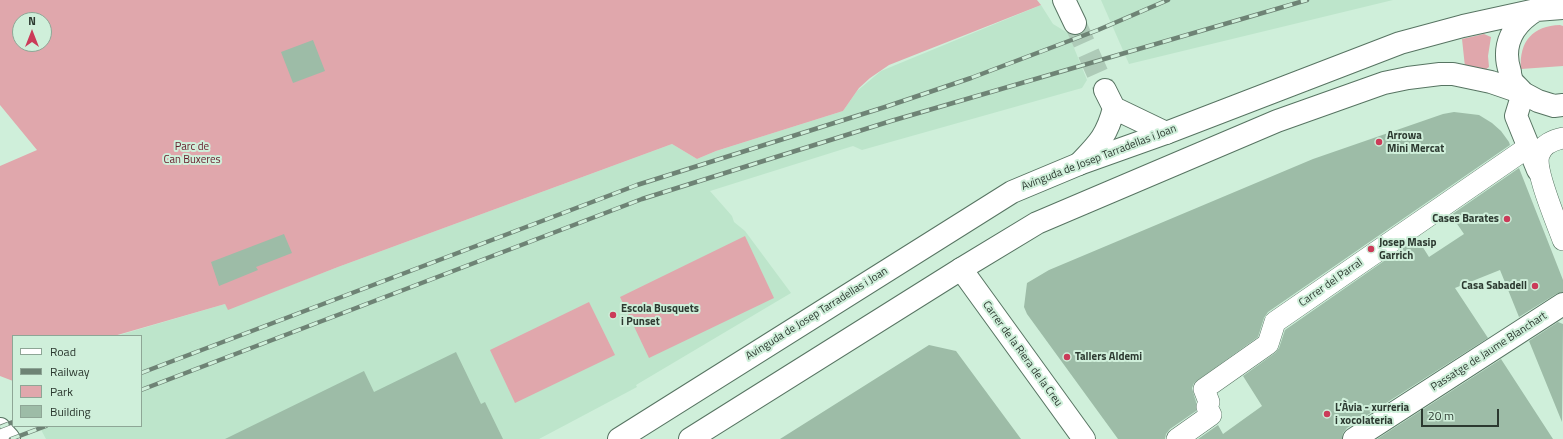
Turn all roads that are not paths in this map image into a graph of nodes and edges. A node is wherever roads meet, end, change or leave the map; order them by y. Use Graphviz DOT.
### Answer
graph roads {
  1 [pos="1064,0"];
  2 [pos="1563,8"];
  3 [pos="1536,10"];
  4 [pos="1076,23"];
  5 [pos="1523,93"];
  6 [pos="1563,105"];
  7 [pos="1166,133"];
  8 [pos="1563,138"];
  9 [pos="1526,149"];
  10 [pos="1079,164"];
  11 [pos="1538,170"];
  12 [pos="1563,240"];
  13 [pos="961,269"];
  14 [pos="1563,304"];
  15 [pos="0,429"];
  16 [pos="9,439"];
  17 [pos="619,439"];
  18 [pos="690,439"];
  19 [pos="1084,439"];
  20 [pos="1177,439"];
  21 [pos="1354,439"];
  1 -- 4 [label="street"];
  2 -- 3 [label="street, Avinguda de Josep Tarradellas i Joan"];
  3 -- 5 [label="street"];
  3 -- 7 [label="street, Avinguda de Josep Tarradellas i Joan"];
  5 -- 6 [label="street"];
  5 -- 9 [label="street"];
  5 -- 13 [label="street"];
  7 -- 10 [label="street, Avinguda de Josep Tarradellas i Joan"];
  7 -- 10 [label="street"];
  8 -- 11 [label="street"];
  9 -- 11 [label="street"];
  9 -- 20 [label="street, Carrer del Parral"];
  10 -- 17 [label="street, Avinguda de Josep Tarradellas i Joan"];
  11 -- 12 [label="street"];
  13 -- 18 [label="street"];
  13 -- 19 [label="street, Carrer de la Riera de la Creu"];
  14 -- 21 [label="street, Passatge de Jaume Blanchart"];
  15 -- 16 [label="street"];
}
